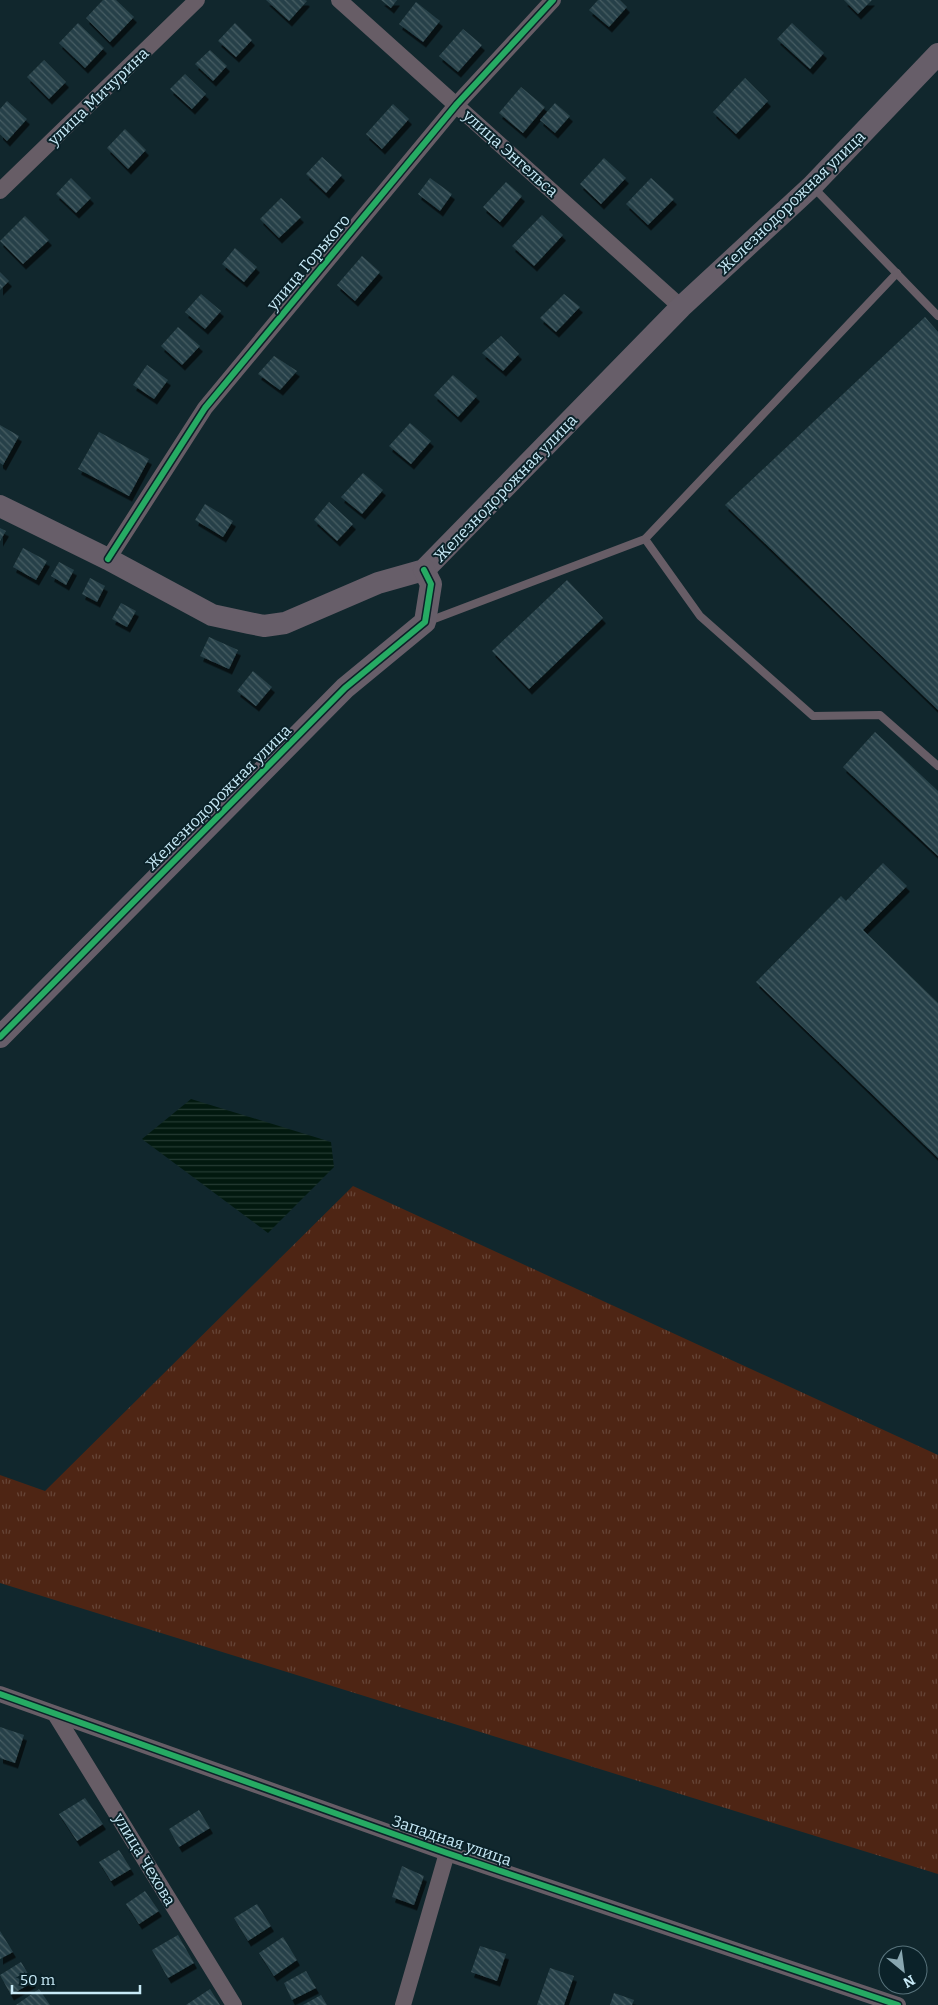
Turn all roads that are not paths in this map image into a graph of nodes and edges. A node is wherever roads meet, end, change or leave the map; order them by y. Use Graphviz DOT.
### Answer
graph roads {
  1 [pos="197,0"];
  2 [pos="339,0"];
  3 [pos="553,0"];
  4 [pos="938,54"];
  5 [pos="457,104"];
  6 [pos="812,186"];
  7 [pos="0,191"];
  8 [pos="897,273"];
  9 [pos="682,307"];
  10 [pos="938,316"];
  11 [pos="0,506"];
  12 [pos="645,539"];
  13 [pos="108,559"];
  14 [pos="424,570"];
  15 [pos="425,622"];
  16 [pos="938,766"];
  17 [pos="0,1037"];
  18 [pos="0,1694"];
  19 [pos="55,1714"];
  20 [pos="447,1853"];
  21 [pos="234,2005"];
  22 [pos="404,2005"];
  23 [pos="898,2005"];
  1 -- 7 [label="street, улица Мичурина"];
  2 -- 5 [label="street, улица Энгельса"];
  3 -- 5 [label="street, улица Горького"];
  4 -- 6 [label="main road, Железнодорожная улица"];
  5 -- 9 [label="street, улица Энгельса"];
  5 -- 13 [label="street, улица Горького"];
  6 -- 8 [label="lane"];
  6 -- 9 [label="main road, Железнодорожная улица"];
  8 -- 10 [label="lane"];
  8 -- 12 [label="lane"];
  9 -- 14 [label="main road, Железнодорожная улица"];
  11 -- 13 [label="main road"];
  12 -- 15 [label="lane"];
  12 -- 16 [label="lane"];
  13 -- 14 [label="main road"];
  14 -- 15 [label="main road, Железнодорожная улица"];
  15 -- 17 [label="main road, Железнодорожная улица"];
  18 -- 19 [label="street, Западная улица"];
  19 -- 20 [label="street, Западная улица"];
  19 -- 21 [label="street, улица Чехова"];
  20 -- 22 [label="street"];
  20 -- 23 [label="street, Западная улица"];
}
